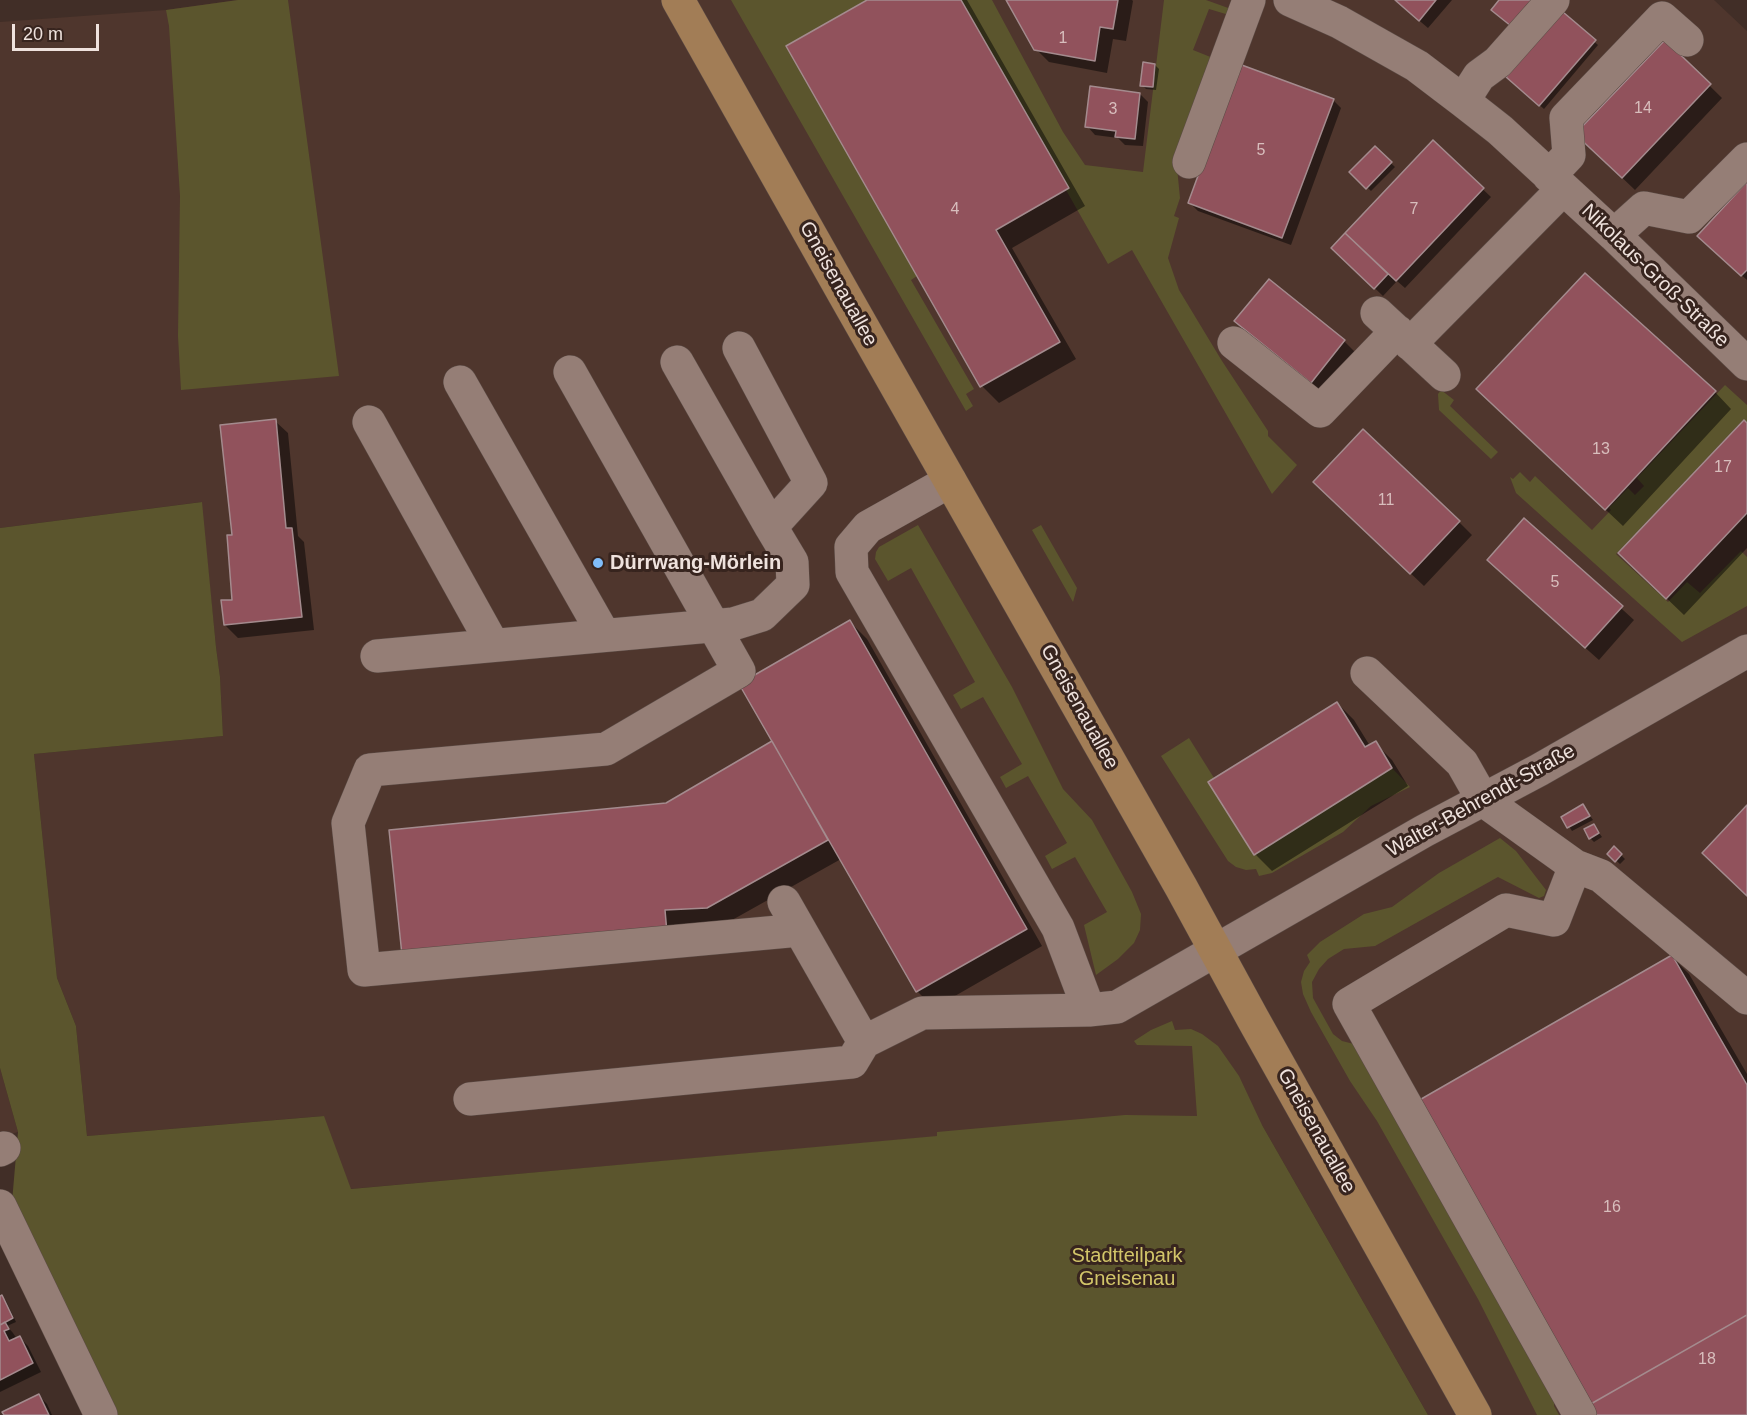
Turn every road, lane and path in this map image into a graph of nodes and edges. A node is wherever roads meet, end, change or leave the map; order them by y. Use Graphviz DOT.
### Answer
graph roads {
  1 [pos="678,0"];
  2 [pos="1249,0"];
  3 [pos="1290,0"];
  4 [pos="1553,0"];
  5 [pos="1687,40"];
  6 [pos="1463,100"];
  7 [pos="1747,159"];
  8 [pos="1189,162"];
  9 [pos="1556,182"];
  10 [pos="1614,235"];
  11 [pos="1395,329"];
  12 [pos="1234,343"];
  13 [pos="739,348"];
  14 [pos="677,362"];
  15 [pos="1747,363"];
  16 [pos="570,372"];
  17 [pos="1444,375"];
  18 [pos="460,382"];
  19 [pos="369,422"];
  20 [pos="950,481"];
  21 [pos="771,527"];
  22 [pos="713,625"];
  23 [pos="604,635"];
  24 [pos="493,645"];
  25 [pos="1747,651"];
  26 [pos="377,656"];
  27 [pos="1367,673"];
  28 [pos="1483,800"];
  29 [pos="1575,866"];
  30 [pos="784,902"];
  31 [pos="800,930"];
  32 [pos="1216,950"];
  33 [pos="1747,998"];
  34 [pos="1089,1010"];
  35 [pos="864,1042"];
  36 [pos="470,1099"];
  37 [pos="0,1206"];
  38 [pos="101,1415"];
  39 [pos="1475,1415"];
  40 [pos="1580,1415"];
  1 -- 20 [label="main road, Gneisenauallee"];
  2 -- 8 [label="street"];
  3 -- 6 [label="street, Nikolaus-Groß-Straße"];
  4 -- 6 [label="street"];
  5 -- 9 [label="street"];
  6 -- 9 [label="street, Nikolaus-Groß-Straße"];
  7 -- 10 [label="street"];
  9 -- 10 [label="street, Nikolaus-Groß-Straße"];
  9 -- 11 [label="street, Nikolaus-Groß-Straße"];
  10 -- 15 [label="street, Nikolaus-Groß-Straße"];
  11 -- 12 [label="street, Nikolaus-Groß-Straße"];
  11 -- 17 [label="street"];
  13 -- 21 [label="street"];
  14 -- 21 [label="street"];
  16 -- 22 [label="street"];
  18 -- 23 [label="street"];
  19 -- 24 [label="street"];
  20 -- 32 [label="main road, Gneisenauallee"];
  20 -- 34 [label="street"];
  21 -- 22 [label="street"];
  22 -- 23 [label="street"];
  22 -- 31 [label="street"];
  23 -- 24 [label="street"];
  24 -- 26 [label="street"];
  25 -- 28 [label="street, Walter-Behrendt-Straße"];
  27 -- 28 [label="street"];
  28 -- 29 [label="street"];
  28 -- 32 [label="street, Walter-Behrendt-Straße"];
  29 -- 33 [label="street"];
  29 -- 40 [label="street"];
  30 -- 31 [label="street"];
  31 -- 35 [label="street"];
  32 -- 34 [label="street, Walter-Behrendt-Straße"];
  32 -- 39 [label="main road, Gneisenauallee"];
  34 -- 35 [label="street, Walter-Behrendt-Straße"];
  35 -- 36 [label="street"];
  37 -- 38 [label="street"];
}
